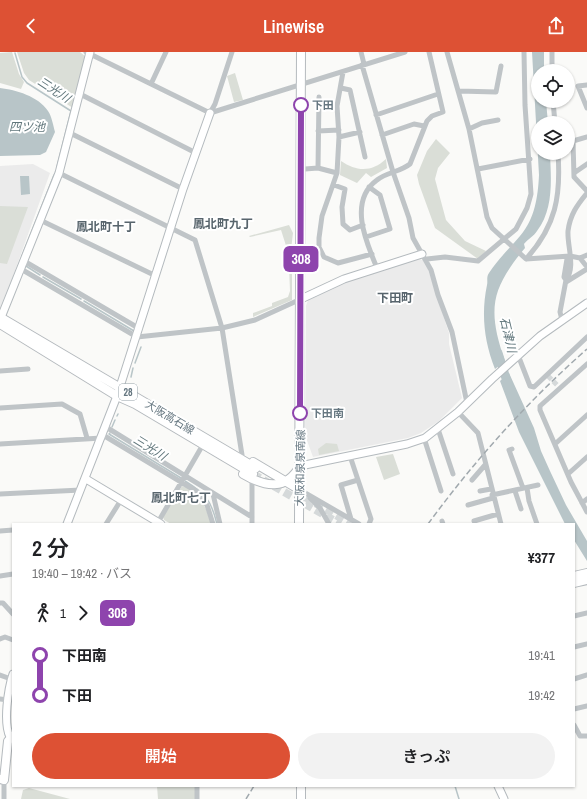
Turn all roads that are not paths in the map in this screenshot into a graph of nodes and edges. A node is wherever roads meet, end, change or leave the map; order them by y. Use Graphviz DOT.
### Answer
graph roads {
  1 [pos="166,52"];
  2 [pos="232,52"];
  3 [pos="301,52"];
  4 [pos="361,52"];
  5 [pos="405,52"];
  6 [pos="430,52"];
  7 [pos="447,52"];
  8 [pos="524,52"];
  9 [pos="552,52"];
  10 [pos="89,53"];
  11 [pos="552,64"];
  12 [pos="363,65"];
  13 [pos="501,66"];
  14 [pos="343,72"];
  15 [pos="151,84"];
  16 [pos="301,84"];
  17 [pos="587,85"];
  18 [pos="341,88"];
  19 [pos="459,91"];
  20 [pos="80,94"];
  21 [pos="438,94"];
  22 [pos="318,97"];
  23 [pos="587,108"];
  24 [pos="210,113"];
  25 [pos="376,115"];
  26 [pos="498,120"];
  27 [pos="424,126"];
  28 [pos="469,129"];
  29 [pos="339,130"];
  30 [pos="318,131"];
  31 [pos="360,132"];
  32 [pos="70,133"];
  33 [pos="382,135"];
  34 [pos="339,137"];
  35 [pos="587,137"];
  36 [pos="196,153"];
  37 [pos="365,157"];
  38 [pos="530,159"];
  39 [pos="558,160"];
  40 [pos="587,164"];
  41 [pos="305,168"];
  42 [pos="318,168"];
  43 [pos="478,169"];
  44 [pos="393,172"];
  45 [pos="59,173"];
  46 [pos="337,173"];
  47 [pos="574,173"];
  48 [pos="334,185"];
  49 [pos="369,187"];
  50 [pos="183,189"];
  51 [pos="587,192"];
  52 [pos="40,220"];
  53 [pos="363,225"];
  54 [pos="172,229"];
  55 [pos="366,236"];
  56 [pos="505,240"];
  57 [pos="372,254"];
  58 [pos="587,255"];
  59 [pos="424,257"];
  60 [pos="524,258"];
  61 [pos="570,258"];
  62 [pos="580,258"];
  63 [pos="22,265"];
  64 [pos="377,268"];
  65 [pos="587,268"];
  66 [pos="156,276"];
  67 [pos="566,280"];
  68 [pos="300,299"];
  69 [pos="82,300"];
  70 [pos="587,303"];
  71 [pos="0,320"];
  72 [pos="562,320"];
  73 [pos="222,328"];
  74 [pos="140,329"];
  75 [pos="137,337"];
  76 [pos="587,337"];
  77 [pos="518,355"];
  78 [pos="587,364"];
  79 [pos="28,369"];
  80 [pos="0,371"];
  81 [pos="120,388"];
  82 [pos="117,396"];
  83 [pos="467,403"];
  84 [pos="0,408"];
  85 [pos="458,412"];
  86 [pos="587,415"];
  87 [pos="106,427"];
  88 [pos="438,428"];
  89 [pos="103,436"];
  90 [pos="87,438"];
  91 [pos="424,438"];
  92 [pos="0,444"];
  93 [pos="555,444"];
  94 [pos="200,448"];
  95 [pos="512,449"];
  96 [pos="242,455"];
  97 [pos="350,456"];
  98 [pos="587,457"];
  99 [pos="485,465"];
  100 [pos="300,466"];
  101 [pos="254,473"];
  102 [pos="453,474"];
  103 [pos="568,474"];
  104 [pos="86,479"];
  105 [pos="183,479"];
  106 [pos="358,480"];
  107 [pos="472,480"];
  108 [pos="285,481"];
  109 [pos="538,485"];
  110 [pos="525,488"];
  111 [pos="491,489"];
  112 [pos="80,490"];
  113 [pos="300,490"];
  114 [pos="515,490"];
  115 [pos="441,491"];
  116 [pos="480,491"];
  117 [pos="0,494"];
  118 [pos="213,494"];
  119 [pos="493,497"];
  120 [pos="587,499"];
  121 [pos="121,500"];
  122 [pos="582,503"];
  123 [pos="468,505"];
  124 [pos="521,509"];
  125 [pos="587,512"];
  126 [pos="498,514"];
  127 [pos="252,517"];
  128 [pos="351,519"];
  129 [pos="474,521"];
  130 [pos="67,523"];
  131 [pos="107,523"];
  132 [pos="159,523"];
  133 [pos="213,523"];
  134 [pos="220,523"];
  135 [pos="252,523"];
  136 [pos="299,523"];
  137 [pos="328,523"];
  138 [pos="357,523"];
  139 [pos="369,523"];
  140 [pos="501,523"];
  141 [pos="537,523"];
  142 [pos="12,530"];
  143 [pos="0,531"];
  144 [pos="12,574"];
  145 [pos="0,576"];
  146 [pos="586,578"];
  147 [pos="575,582"];
  148 [pos="0,603"];
  149 [pos="12,613"];
  150 [pos="587,613"];
  151 [pos="575,616"];
  152 [pos="0,640"];
  153 [pos="12,640"];
  154 [pos="587,644"];
  155 [pos="575,647"];
  156 [pos="0,675"];
  157 [pos="587,675"];
  158 [pos="12,676"];
  159 [pos="575,679"];
  160 [pos="0,699"];
  161 [pos="8,700"];
  162 [pos="587,706"];
  163 [pos="575,709"];
  164 [pos="575,727"];
  165 [pos="12,736"];
  166 [pos="587,736"];
  167 [pos="2,780"];
  168 [pos="197,787"];
  169 [pos="301,787"];
  170 [pos="498,787"];
  171 [pos="4,799"];
  172 [pos="197,799"];
  173 [pos="301,799"];
  174 [pos="504,799"];
  1 -- 15 [label="street"];
  2 -- 24 [label="street"];
  3 -- 16 [label="main road, 大阪和泉泉南線"];
  4 -- 12 [label="street"];
  5 -- 12 [label="street"];
  6 -- 21 [label="street"];
  7 -- 19 [label="street"];
  8 -- 38 [label="street"];
  9 -- 11 [label="street"];
  10 -- 15 [label="street"];
  10 -- 20 [label="street"];
  12 -- 14 [label="street"];
  12 -- 25 [label="street"];
  13 -- 19 [label="street"];
  14 -- 16 [label="street"];
  14 -- 18 [label="street"];
  15 -- 24 [label="street"];
  16 -- 24 [label="street"];
  16 -- 68 [label="main road, 大阪和泉泉南線"];
  17 -- 23 [label="street"];
  18 -- 29 [label="street"];
  18 -- 31 [label="street"];
  19 -- 28 [label="street"];
  20 -- 32 [label="street"];
  20 -- 36 [label="street"];
  21 -- 25 [label="street"];
  21 -- 27 [label="street"];
  22 -- 30 [label="street"];
  24 -- 36 [label="street"];
  25 -- 33 [label="street"];
  26 -- 28 [label="street"];
  27 -- 33 [label="street"];
  27 -- 44 [label="street"];
  28 -- 43 [label="street"];
  29 -- 30 [label="street"];
  29 -- 34 [label="street"];
  30 -- 42 [label="street"];
  31 -- 34 [label="street"];
  31 -- 37 [label="street"];
  32 -- 45 [label="street"];
  32 -- 50 [label="street"];
  33 -- 44 [label="street"];
  34 -- 46 [label="street"];
  35 -- 47 [label="street"];
  36 -- 50 [label="street"];
  38 -- 43 [label="street"];
  38 -- 56 [label="street"];
  39 -- 60 [label="street"];
  40 -- 47 [label="street"];
  41 -- 42 [label="street"];
  42 -- 46 [label="street"];
  43 -- 56 [label="street"];
  44 -- 49 [label="street"];
  44 -- 59 [label="street"];
  45 -- 52 [label="street"];
  45 -- 54 [label="street"];
  46 -- 48 [label="street"];
  47 -- 51 [label="street"];
  48 -- 53 [label="street"];
  48 -- 57 [label="street"];
  49 -- 53 [label="street"];
  49 -- 55 [label="street"];
  50 -- 54 [label="street"];
  51 -- 61 [label="street"];
  52 -- 63 [label="street"];
  52 -- 66 [label="street"];
  53 -- 55 [label="street"];
  54 -- 66 [label="street"];
  54 -- 73 [label="street"];
  55 -- 57 [label="street"];
  56 -- 59 [label="street"];
  56 -- 60 [label="street"];
  57 -- 64 [label="street"];
  58 -- 62 [label="street"];
  59 -- 64 [label="street"];
  59 -- 83 [label="street"];
  60 -- 61 [label="street"];
  61 -- 62 [label="street"];
  61 -- 67 [label="street"];
  62 -- 65 [label="street"];
  63 -- 69 [label="street"];
  63 -- 69 [label="street"];
  63 -- 71 [label="street"];
  64 -- 68 [label="street"];
  65 -- 67 [label="street"];
  66 -- 74 [label="street"];
  67 -- 72 [label="street"];
  68 -- 73 [label="street"];
  68 -- 100 [label="main road, 大阪和泉泉南線"];
  69 -- 74 [label="street"];
  69 -- 75 [label="street"];
  70 -- 72 [label="street"];
  71 -- 81 [label="main road, 大阪高石線 / 28"];
  71 -- 82 [label="main road, 大阪高石線 / 28"];
  72 -- 77 [label="street"];
  73 -- 75 [label="street"];
  73 -- 96 [label="street"];
  74 -- 75 [label="street"];
  75 -- 81 [label="street"];
  76 -- 77 [label="street"];
  77 -- 83 [label="street"];
  78 -- 93 [label="street"];
  79 -- 80 [label="street"];
  81 -- 82 [label="street"];
  81 -- 96 [label="main road"];
  81 -- 101 [label="main road, 大阪高石線 / 28"];
  82 -- 87 [label="street"];
  82 -- 94 [label="main road"];
  82 -- 101 [label="main road, 大阪高石線 / 28"];
  83 -- 85 [label="street"];
  84 -- 90 [label="street"];
  85 -- 88 [label="street"];
  85 -- 99 [label="street"];
  86 -- 93 [label="street"];
  87 -- 89 [label="street"];
  87 -- 105 [label="street"];
  88 -- 91 [label="street"];
  88 -- 102 [label="street"];
  89 -- 90 [label="street"];
  89 -- 104 [label="street"];
  89 -- 105 [label="street"];
  90 -- 92 [label="street"];
  91 -- 97 [label="street"];
  91 -- 115 [label="street"];
  93 -- 103 [label="street"];
  94 -- 101 [label="main road"];
  94 -- 105 [label="street"];
  95 -- 110 [label="street"];
  96 -- 108 [label="main road"];
  97 -- 100 [label="street"];
  97 -- 106 [label="street"];
  98 -- 103 [label="street"];
  99 -- 107 [label="street"];
  99 -- 111 [label="street"];
  100 -- 108 [label="main road"];
  100 -- 113 [label="main road, 大阪和泉泉南線"];
  101 -- 108 [label="main road"];
  101 -- 127 [label="street"];
  103 -- 122 [label="street"];
  104 -- 112 [label="street"];
  104 -- 121 [label="street"];
  105 -- 118 [label="street"];
  105 -- 132 [label="street"];
  105 -- 133 [label="street"];
  106 -- 128 [label="street"];
  106 -- 139 [label="street"];
  108 -- 113 [label="main road"];
  109 -- 110 [label="street"];
  110 -- 114 [label="street"];
  110 -- 141 [label="street"];
  111 -- 116 [label="street"];
  111 -- 119 [label="street"];
  112 -- 117 [label="street"];
  112 -- 130 [label="street"];
  113 -- 128 [label="street"];
  113 -- 136 [label="main road, 大阪和泉泉南線"];
  113 -- 137 [label="street"];
  114 -- 119 [label="street"];
  114 -- 124 [label="street"];
  118 -- 127 [label="street"];
  118 -- 134 [label="street"];
  119 -- 123 [label="street"];
  119 -- 126 [label="street"];
  120 -- 122 [label="street"];
  121 -- 131 [label="street"];
  121 -- 132 [label="street"];
  122 -- 125 [label="street"];
  126 -- 129 [label="street"];
  126 -- 140 [label="street"];
  127 -- 135 [label="street"];
  128 -- 138 [label="street"];
  142 -- 143 [label="street"];
  144 -- 145 [label="street"];
  146 -- 147 [label="main road"];
  148 -- 149 [label="street"];
  150 -- 151 [label="street"];
  152 -- 153 [label="street"];
  154 -- 155 [label="street"];
  156 -- 158 [label="street"];
  157 -- 159 [label="street"];
  158 -- 161 [label="street"];
  160 -- 161 [label="street"];
  161 -- 165 [label="street"];
  162 -- 163 [label="street"];
  164 -- 166 [label="street"];
  165 -- 167 [label="main road"];
  167 -- 171 [label="street"];
  168 -- 172 [label="street"];
  169 -- 173 [label="main road"];
  170 -- 174 [label="street"];
}
